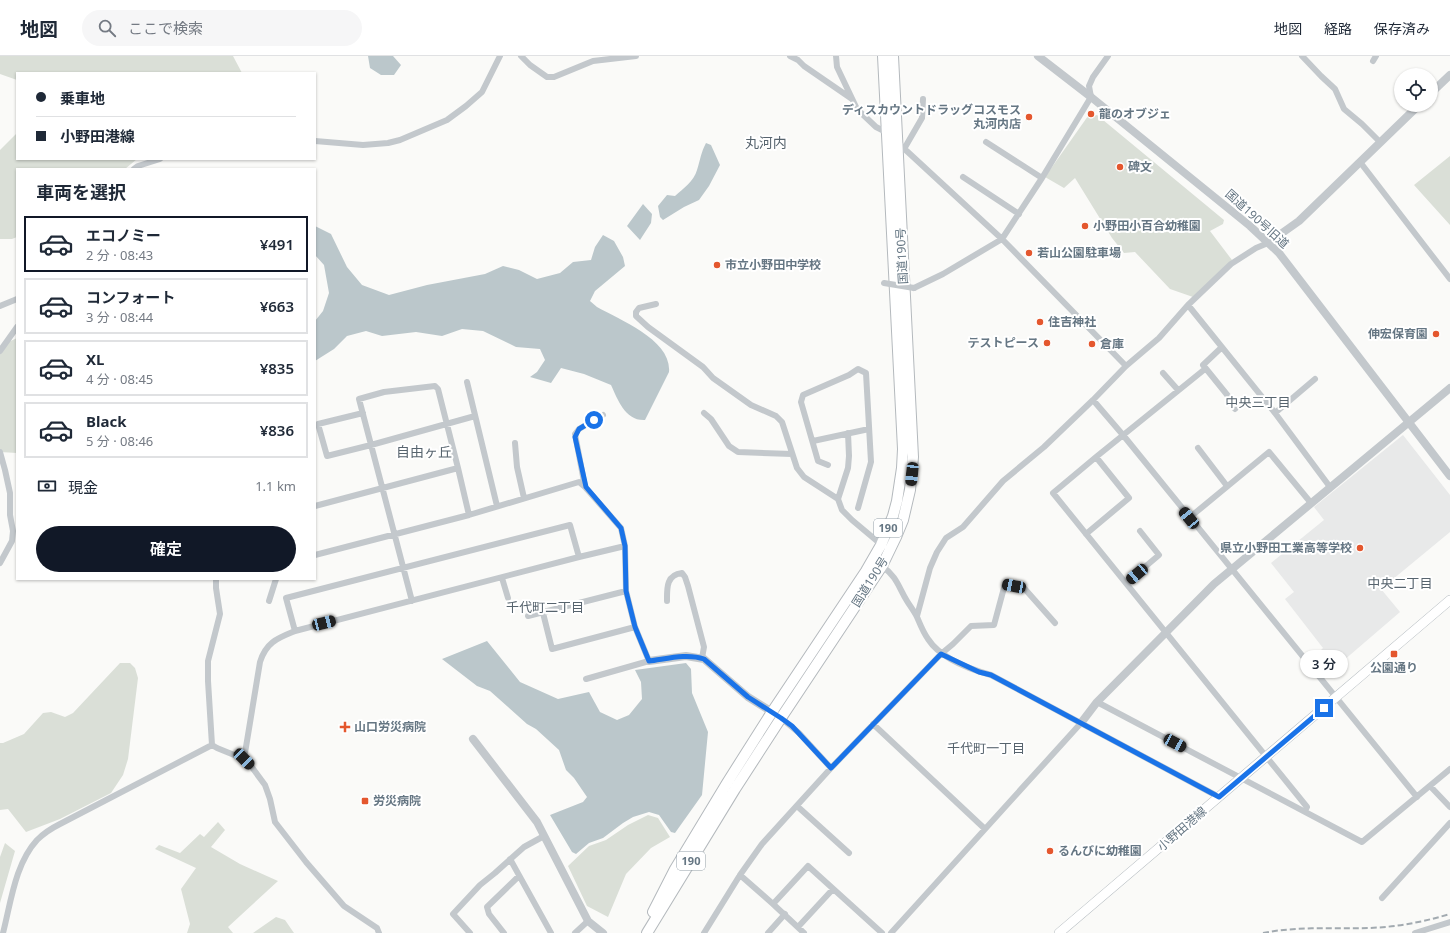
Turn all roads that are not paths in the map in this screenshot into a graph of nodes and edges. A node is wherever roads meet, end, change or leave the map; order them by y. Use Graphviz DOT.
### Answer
graph roads {
  1 [pos="500,56"];
  2 [pos="522,56"];
  3 [pos="636,56"];
  4 [pos="790,56"];
  5 [pos="836,56"];
  6 [pos="883,56"];
  7 [pos="893,56"];
  8 [pos="1108,56"];
  9 [pos="1302,56"];
  10 [pos="1041,57"];
  11 [pos="799,58"];
  12 [pos="1450,75"];
  13 [pos="1438,86"];
  14 [pos="1091,97"];
  15 [pos="923,98"];
  16 [pos="852,99"];
  17 [pos="1411,112"];
  18 [pos="887,132"];
  19 [pos="316,141"];
  20 [pos="986,142"];
  21 [pos="1380,142"];
  22 [pos="900,146"];
  23 [pos="157,160"];
  24 [pos="1360,162"];
  25 [pos="135,168"];
  26 [pos="962,177"];
  27 [pos="1042,178"];
  28 [pos="1019,214"];
  29 [pos="1002,239"];
  30 [pos="1268,243"];
  31 [pos="1450,278"];
  32 [pos="884,283"];
  33 [pos="16,299"];
  34 [pos="656,304"];
  35 [pos="0,306"];
  36 [pos="1188,306"];
  37 [pos="16,328"];
  38 [pos="1222,347"];
  39 [pos="0,351"];
  40 [pos="1126,366"];
  41 [pos="1205,369"];
  42 [pos="1163,373"];
  43 [pos="1315,379"];
  44 [pos="467,382"];
  45 [pos="1450,388"];
  46 [pos="1178,390"];
  47 [pos="1093,400"];
  48 [pos="1235,409"];
  49 [pos="363,413"];
  50 [pos="704,413"];
  51 [pos="1275,413"];
  52 [pos="603,415"];
  53 [pos="475,416"];
  54 [pos="1409,423"];
  55 [pos="447,424"];
  56 [pos="869,429"];
  57 [pos="848,433"];
  58 [pos="1123,435"];
  59 [pos="813,441"];
  60 [pos="515,443"];
  61 [pos="371,445"];
  62 [pos="1198,448"];
  63 [pos="0,452"];
  64 [pos="792,454"];
  65 [pos="1096,457"];
  66 [pos="828,465"];
  67 [pos="458,468"];
  68 [pos="1450,476"];
  69 [pos="1227,486"];
  70 [pos="586,487"];
  71 [pos="1330,488"];
  72 [pos="382,489"];
  73 [pos="524,498"];
  74 [pos="838,499"];
  75 [pos="1311,504"];
  76 [pos="316,506"];
  77 [pos="497,506"];
  78 [pos="858,508"];
  79 [pos="469,515"];
  80 [pos="1189,518"];
  81 [pos="1140,531"];
  82 [pos="394,534"];
  83 [pos="1086,534"];
  84 [pos="881,545"];
  85 [pos="625,546"];
  86 [pos="890,550"];
  87 [pos="316,555"];
  88 [pos="579,557"];
  89 [pos="0,563"];
  90 [pos="882,566"];
  91 [pos="402,567"];
  92 [pos="1231,569"];
  93 [pos="502,578"];
  94 [pos="216,580"];
  95 [pos="276,580"];
  96 [pos="1126,583"];
  97 [pos="626,591"];
  98 [pos="508,598"];
  99 [pos="1450,600"];
  100 [pos="269,601"];
  101 [pos="412,601"];
  102 [pos="666,601"];
  103 [pos="543,613"];
  104 [pos="528,616"];
  105 [pos="916,616"];
  106 [pos="1055,623"];
  107 [pos="635,627"];
  108 [pos="295,631"];
  109 [pos="1166,633"];
  110 [pos="941,654"];
  111 [pos="702,658"];
  112 [pos="649,661"];
  113 [pos="586,679"];
  114 [pos="1335,698"];
  115 [pos="1097,702"];
  116 [pos="772,712"];
  117 [pos="781,718"];
  118 [pos="1081,723"];
  119 [pos="873,724"];
  120 [pos="473,739"];
  121 [pos="212,745"];
  122 [pos="1266,756"];
  123 [pos="244,759"];
  124 [pos="831,768"];
  125 [pos="1450,769"];
  126 [pos="1240,778"];
  127 [pos="1430,786"];
  128 [pos="1219,797"];
  129 [pos="1416,797"];
  130 [pos="797,806"];
  131 [pos="1450,807"];
  132 [pos="1305,811"];
  133 [pos="1450,823"];
  134 [pos="985,829"];
  135 [pos="544,836"];
  136 [pos="849,853"];
  137 [pos="510,859"];
  138 [pos="740,875"];
  139 [pos="519,876"];
  140 [pos="833,889"];
  141 [pos="1382,898"];
  142 [pos="773,904"];
  143 [pos="785,914"];
  144 [pos="588,921"];
  145 [pos="1450,922"];
  146 [pos="798,927"];
  147 [pos="705,932"];
  148 [pos="1426,932"];
  149 [pos="3,933"];
  150 [pos="379,933"];
  151 [pos="470,933"];
  152 [pos="504,933"];
  153 [pos="551,933"];
  154 [pos="575,933"];
  155 [pos="603,933"];
  156 [pos="641,933"];
  157 [pos="647,933"];
  158 [pos="768,933"];
  159 [pos="804,933"];
  160 [pos="882,933"];
  161 [pos="891,933"];
  162 [pos="1060,933"];
  163 [pos="1415,933"];
  1 -- 19 [label="street"];
  2 -- 3 [label="street"];
  4 -- 11 [label="street"];
  5 -- 16 [label="street"];
  6 -- 18 [label="highway, 国道190号 / 190"];
  7 -- 22 [label="highway, 国道190号 / 190"];
  8 -- 14 [label="street"];
  9 -- 21 [label="street"];
  10 -- 14 [label="street, 国道190号旧道"];
  11 -- 16 [label="street"];
  12 -- 13 [label="street"];
  14 -- 27 [label="street"];
  14 -- 30 [label="street, 国道190号旧道"];
  15 -- 22 [label="street"];
  16 -- 18 [label="street"];
  17 -- 21 [label="street"];
  18 -- 22 [label="street"];
  18 -- 84 [label="highway, 国道190号 / 190"];
  20 -- 27 [label="street"];
  21 -- 24 [label="street"];
  22 -- 29 [label="street"];
  22 -- 86 [label="highway, 国道190号 / 190"];
  23 -- 25 [label="street"];
  24 -- 30 [label="street"];
  24 -- 31 [label="street"];
  26 -- 28 [label="street"];
  27 -- 28 [label="street"];
  28 -- 29 [label="street"];
  29 -- 32 [label="street, bridge"];
  29 -- 40 [label="street"];
  30 -- 36 [label="street"];
  30 -- 54 [label="street, 国道190号旧道"];
  33 -- 35 [label="street"];
  34 -- 64 [label="street"];
  36 -- 38 [label="street"];
  36 -- 40 [label="street"];
  37 -- 39 [label="street"];
  38 -- 41 [label="street"];
  38 -- 51 [label="street"];
  40 -- 47 [label="street"];
  41 -- 46 [label="street"];
  41 -- 48 [label="street"];
  42 -- 46 [label="street"];
  43 -- 51 [label="street"];
  44 -- 53 [label="street"];
  45 -- 54 [label="street"];
  46 -- 58 [label="street"];
  47 -- 58 [label="street"];
  47 -- 105 [label="street"];
  49 -- 55 [label="street"];
  49 -- 61 [label="street"];
  49 -- 61 [label="street"];
  50 -- 64 [label="street"];
  51 -- 71 [label="street"];
  52 -- 70 [label="street"];
  53 -- 55 [label="street"];
  53 -- 77 [label="street"];
  54 -- 68 [label="street, 国道190号旧道"];
  54 -- 71 [label="street"];
  55 -- 61 [label="street"];
  55 -- 67 [label="street"];
  56 -- 57 [label="street"];
  56 -- 59 [label="street"];
  56 -- 78 [label="street"];
  57 -- 59 [label="street"];
  57 -- 74 [label="street"];
  58 -- 65 [label="street"];
  58 -- 80 [label="street"];
  59 -- 66 [label="street"];
  60 -- 73 [label="street"];
  61 -- 72 [label="street"];
  62 -- 69 [label="street"];
  63 -- 89 [label="street"];
  64 -- 74 [label="street"];
  65 -- 83 [label="street"];
  65 -- 83 [label="street"];
  67 -- 72 [label="street"];
  67 -- 79 [label="street"];
  69 -- 75 [label="street"];
  69 -- 80 [label="street"];
  70 -- 73 [label="street"];
  70 -- 85 [label="street"];
  71 -- 75 [label="street"];
  72 -- 76 [label="street"];
  72 -- 82 [label="street"];
  73 -- 77 [label="street"];
  74 -- 84 [label="street"];
  75 -- 92 [label="street"];
  77 -- 79 [label="street"];
  79 -- 82 [label="street"];
  80 -- 92 [label="street"];
  81 -- 96 [label="street"];
  82 -- 87 [label="street"];
  82 -- 91 [label="street"];
  83 -- 96 [label="street"];
  84 -- 86 [label="street"];
  84 -- 116 [label="highway, 国道190号 / 190"];
  85 -- 88 [label="street"];
  85 -- 97 [label="street"];
  86 -- 90 [label="highway, 国道190号 / 190"];
  88 -- 91 [label="street"];
  88 -- 93 [label="street"];
  90 -- 105 [label="street"];
  90 -- 117 [label="highway, 国道190号 / 190"];
  91 -- 101 [label="street"];
  91 -- 108 [label="street"];
  92 -- 109 [label="street"];
  92 -- 114 [label="street"];
  93 -- 98 [label="street"];
  93 -- 101 [label="street"];
  94 -- 121 [label="street"];
  95 -- 100 [label="street"];
  96 -- 109 [label="street"];
  97 -- 103 [label="street"];
  97 -- 107 [label="street"];
  99 -- 114 [label="main road, 小野田港線"];
  101 -- 108 [label="street"];
  102 -- 111 [label="street"];
  103 -- 104 [label="street"];
  103 -- 107 [label="street"];
  105 -- 110 [label="street"];
  106 -- 110 [label="street"];
  107 -- 112 [label="street"];
  108 -- 123 [label="street"];
  109 -- 115 [label="street"];
  109 -- 122 [label="street"];
  110 -- 118 [label="street"];
  110 -- 119 [label="street"];
  111 -- 112 [label="street"];
  111 -- 116 [label="street"];
  112 -- 113 [label="street"];
  114 -- 122 [label="main road, 小野田港線"];
  114 -- 129 [label="street"];
  115 -- 118 [label="street"];
  115 -- 126 [label="street"];
  116 -- 117 [label="street"];
  116 -- 156 [label="highway, 国道190号 / 190"];
  117 -- 124 [label="street"];
  117 -- 157 [label="highway, 国道190号 / 190"];
  118 -- 128 [label="street"];
  118 -- 134 [label="street"];
  119 -- 124 [label="street"];
  119 -- 134 [label="street"];
  120 -- 135 [label="street"];
  121 -- 123 [label="street"];
  121 -- 149 [label="street"];
  122 -- 126 [label="main road, 小野田港線"];
  122 -- 132 [label="street"];
  123 -- 150 [label="street"];
  124 -- 130 [label="street"];
  125 -- 127 [label="street"];
  126 -- 128 [label="main road, 小野田港線"];
  126 -- 132 [label="street"];
  127 -- 129 [label="street"];
  127 -- 131 [label="street"];
  128 -- 162 [label="main road, 小野田港線"];
  129 -- 132 [label="street"];
  130 -- 136 [label="street"];
  130 -- 138 [label="street"];
  133 -- 141 [label="street"];
  134 -- 161 [label="street"];
  135 -- 137 [label="street"];
  135 -- 144 [label="street"];
  137 -- 139 [label="street"];
  137 -- 151 [label="street"];
  138 -- 142 [label="street"];
  138 -- 147 [label="street"];
  139 -- 152 [label="street"];
  139 -- 153 [label="street"];
  140 -- 142 [label="street"];
  140 -- 146 [label="street"];
  140 -- 160 [label="street"];
  142 -- 143 [label="street"];
  143 -- 146 [label="street"];
  143 -- 158 [label="street"];
  144 -- 154 [label="street"];
  144 -- 155 [label="street"];
  145 -- 148 [label="street"];
  146 -- 159 [label="street"];
  148 -- 163 [label="street"];
}
